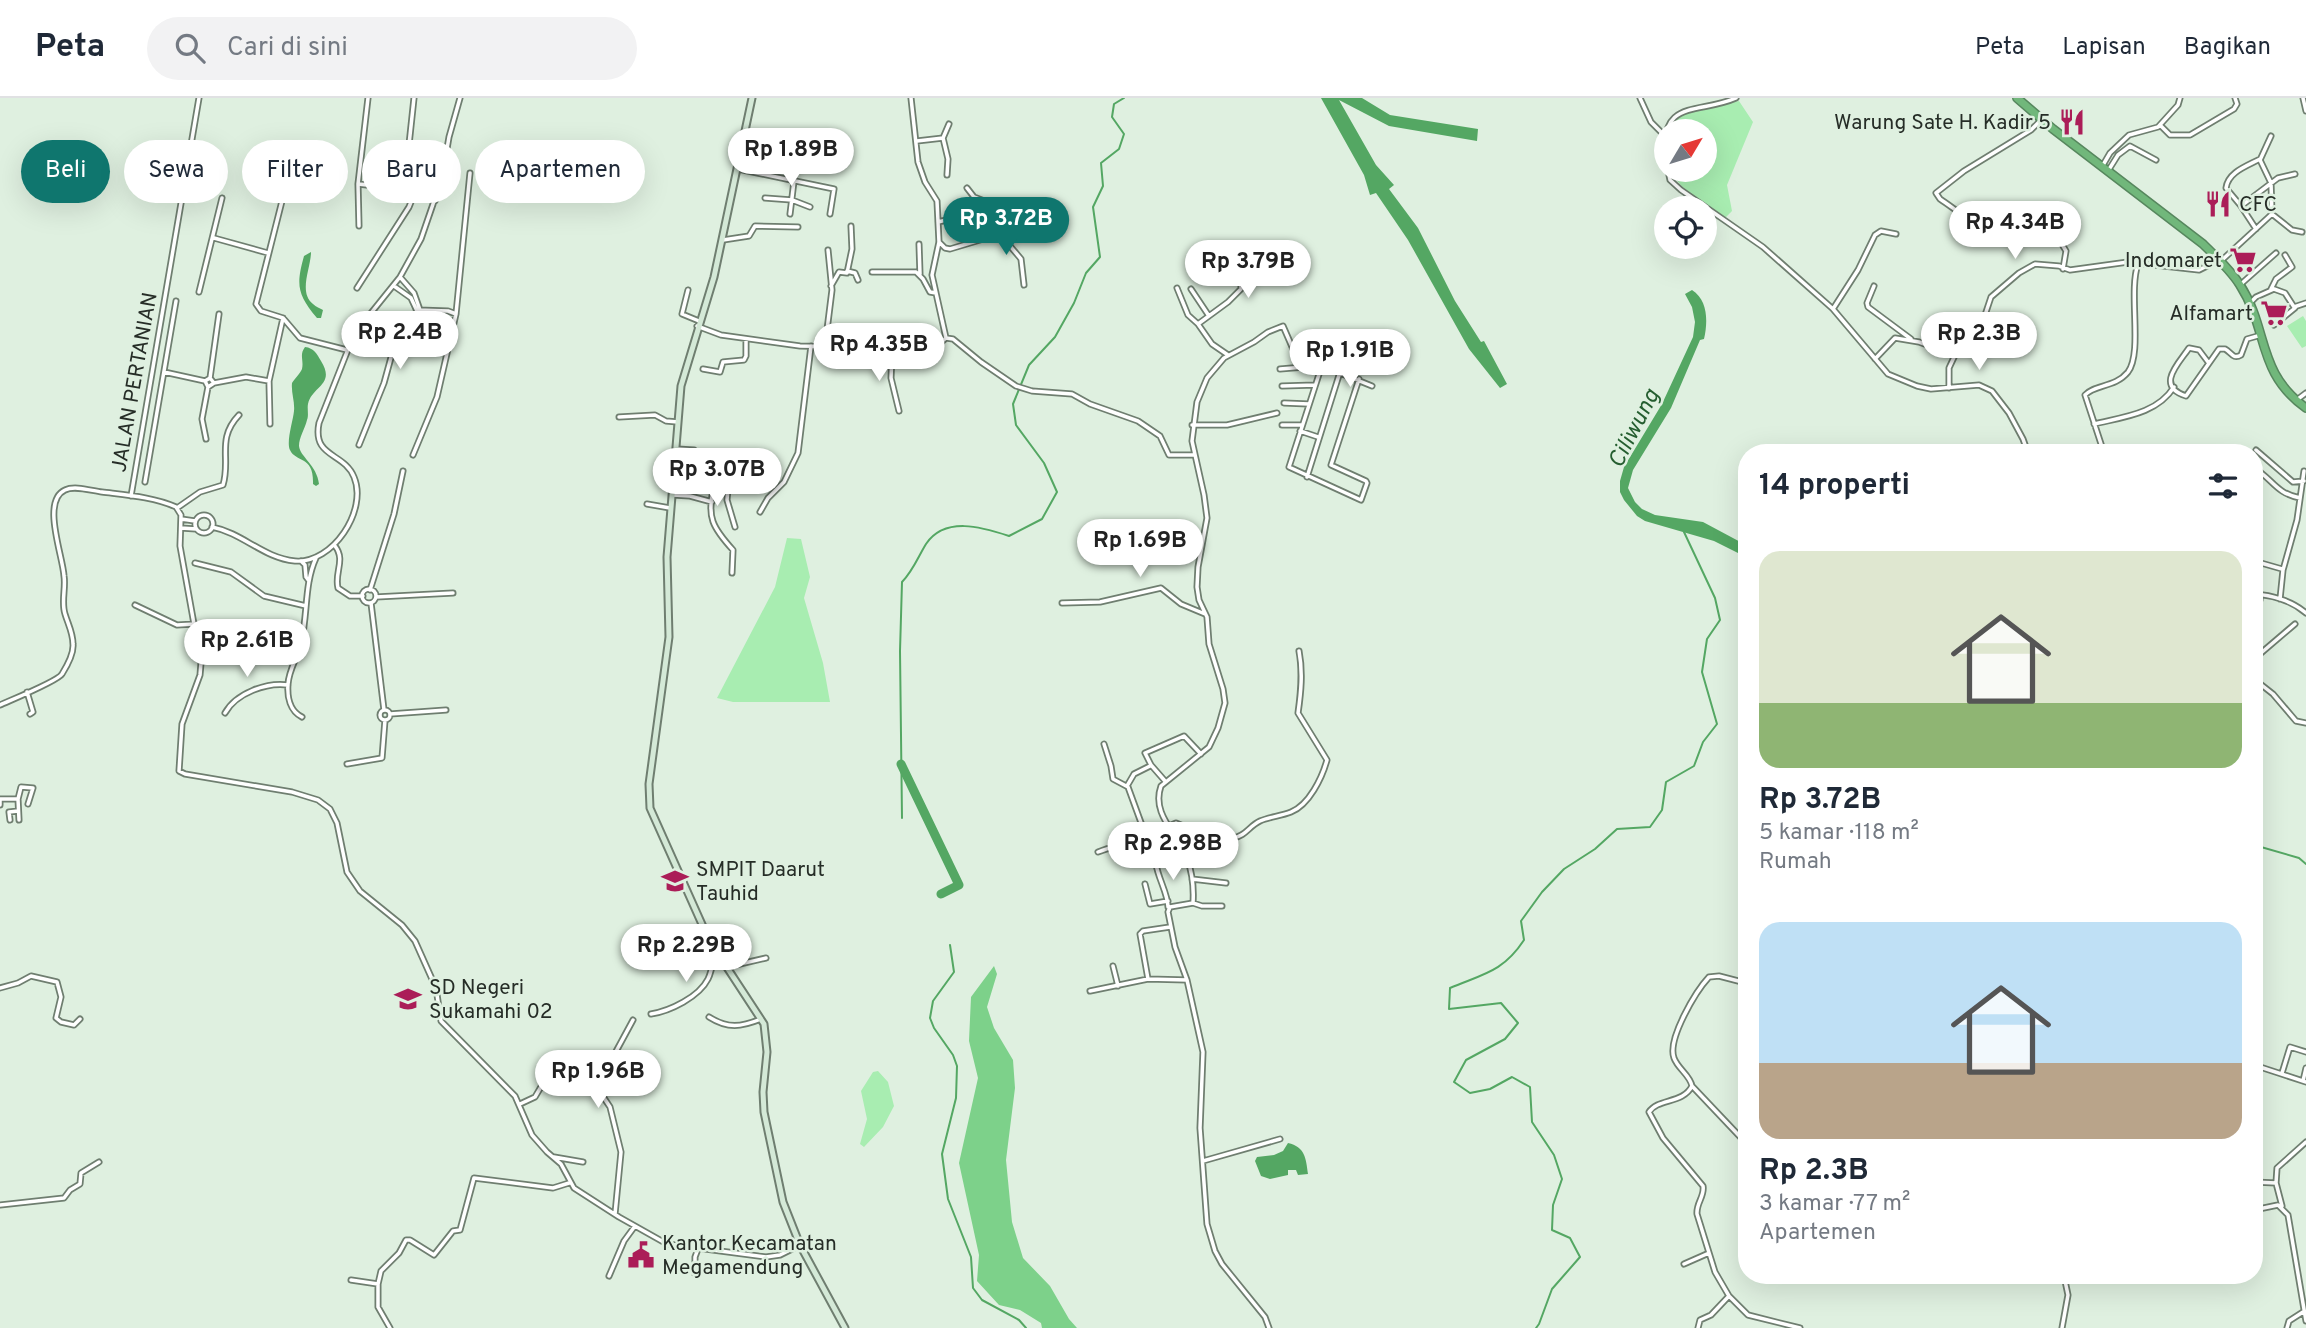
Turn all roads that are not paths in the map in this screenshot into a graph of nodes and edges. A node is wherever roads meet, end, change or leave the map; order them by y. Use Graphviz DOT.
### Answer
graph roads {
  1 [pos="199,98"];
  2 [pos="368,98"];
  3 [pos="414,98"];
  4 [pos="460,98"];
  5 [pos="752,98"];
  6 [pos="911,98"];
  7 [pos="1640,98"];
  8 [pos="1736,98"];
  9 [pos="2017,98"];
  10 [pos="2180,98"];
  11 [pos="2235,98"];
  12 [pos="2302,98"];
  13 [pos="2306,111"];
  14 [pos="1672,119"];
  15 [pos="2041,120"];
  16 [pos="949,124"];
  17 [pos="1654,125"];
  18 [pos="2160,125"];
  19 [pos="2271,136"];
  20 [pos="943,138"];
  21 [pos="410,140"];
  22 [pos="448,140"];
  23 [pos="916,141"];
  24 [pos="2260,159"];
  25 [pos="2156,160"];
  26 [pos="792,166"];
  27 [pos="738,169"];
  28 [pos="2105,169"];
  29 [pos="470,173"];
  30 [pos="2295,174"];
  31 [pos="947,175"];
  32 [pos="792,180"];
  33 [pos="1672,182"];
  34 [pos="2271,183"];
  35 [pos="358,184"];
  36 [pos="362,184"];
  37 [pos="967,188"];
  38 [pos="765,198"];
  39 [pos="792,200"];
  40 [pos="221,203"];
  41 [pos="281,203"];
  42 [pos="411,203"];
  43 [pos="434,203"];
  44 [pos="2241,206"];
  45 [pos="810,207"];
  46 [pos="976,213"];
  47 [pos="790,214"];
  48 [pos="830,214"];
  49 [pos="2272,214"];
  50 [pos="938,222"];
  51 [pos="359,226"];
  52 [pos="851,226"];
  53 [pos="797,227"];
  54 [pos="2256,229"];
  55 [pos="2302,232"];
  56 [pos="1000,234"];
  57 [pos="1896,234"];
  58 [pos="214,237"];
  59 [pos="722,240"];
  60 [pos="939,242"];
  61 [pos="919,244"];
  62 [pos="828,250"];
  63 [pos="268,253"];
  64 [pos="2276,253"];
  65 [pos="2286,255"];
  66 [pos="2221,261"];
  67 [pos="1224,262"];
  68 [pos="2138,264"];
  69 [pos="2063,269"];
  70 [pos="847,271"];
  71 [pos="872,272"];
  72 [pos="920,274"];
  73 [pos="400,277"];
  74 [pos="858,280"];
  75 [pos="1024,285"];
  76 [pos="2240,285"];
  77 [pos="394,286"];
  78 [pos="831,286"];
  79 [pos="1874,286"];
  80 [pos="357,288"];
  81 [pos="1177,288"];
  82 [pos="1191,289"];
  83 [pos="2271,289"];
  84 [pos="688,290"];
  85 [pos="199,292"];
  86 [pos="936,293"];
  87 [pos="176,302"];
  88 [pos="2306,303"];
  89 [pos="2249,304"];
  90 [pos="2295,308"];
  91 [pos="1833,309"];
  92 [pos="419,310"];
  93 [pos="219,314"];
  94 [pos="456,314"];
  95 [pos="1209,316"];
  96 [pos="283,318"];
  97 [pos="698,324"];
  98 [pos="1198,324"];
  99 [pos="1979,324"];
  100 [pos="2274,325"];
  101 [pos="2010,334"];
  102 [pos="2261,335"];
  103 [pos="946,338"];
  104 [pos="746,339"];
  105 [pos="1913,341"];
  106 [pos="811,346"];
  107 [pos="832,346"];
  108 [pos="347,350"];
  109 [pos="1957,351"];
  110 [pos="891,353"];
  111 [pos="1228,355"];
  112 [pos="1875,359"];
  113 [pos="1314,362"];
  114 [pos="2208,362"];
  115 [pos="1322,365"];
  116 [pos="704,369"];
  117 [pos="1280,369"];
  118 [pos="164,372"];
  119 [pos="1340,372"];
  120 [pos="210,378"];
  121 [pos="1359,379"];
  122 [pos="205,381"];
  123 [pos="269,381"];
  124 [pos="214,383"];
  125 [pos="1315,385"];
  126 [pos="1282,386"];
  127 [pos="1373,386"];
  128 [pos="208,387"];
  129 [pos="2175,387"];
  130 [pos="1949,388"];
  131 [pos="2306,393"];
  132 [pos="2296,401"];
  133 [pos="1284,403"];
  134 [pos="1309,404"];
  135 [pos="2306,408"];
  136 [pos="899,411"];
  137 [pos="1277,413"];
  138 [pos="239,415"];
  139 [pos="620,417"];
  140 [pos="678,422"];
  141 [pos="270,424"];
  142 [pos="1192,425"];
  143 [pos="1282,425"];
  144 [pos="1302,425"];
  145 [pos="2094,425"];
  146 [pos="1300,431"];
  147 [pos="1318,437"];
  148 [pos="206,439"];
  149 [pos="2024,444"];
  150 [pos="2101,444"];
  151 [pos="359,445"];
  152 [pos="677,449"];
  153 [pos="1194,454"];
  154 [pos="413,456"];
  155 [pos="2263,456"];
  156 [pos="403,471"];
  157 [pos="2304,471"];
  158 [pos="2263,474"];
  159 [pos="1307,477"];
  160 [pos="2304,481"];
  161 [pos="145,482"];
  162 [pos="714,487"];
  163 [pos="727,488"];
  164 [pos="741,488"];
  165 [pos="672,495"];
  166 [pos="131,496"];
  167 [pos="2300,498"];
  168 [pos="712,502"];
  169 [pos="647,505"];
  170 [pos="177,508"];
  171 [pos="670,508"];
  172 [pos="760,512"];
  173 [pos="181,519"];
  174 [pos="195,521"];
  175 [pos="212,527"];
  176 [pos="735,527"];
  177 [pos="181,528"];
  178 [pos="196,529"];
  179 [pos="335,545"];
  180 [pos="317,557"];
  181 [pos="300,561"];
  182 [pos="195,563"];
  183 [pos="2263,563"];
  184 [pos="2283,569"];
  185 [pos="732,573"];
  186 [pos="309,580"];
  187 [pos="370,590"];
  188 [pos="453,593"];
  189 [pos="2263,595"];
  190 [pos="363,596"];
  191 [pos="376,597"];
  192 [pos="2280,598"];
  193 [pos="371,603"];
  194 [pos="1062,603"];
  195 [pos="135,605"];
  196 [pos="306,606"];
  197 [pos="1206,614"];
  198 [pos="2306,614"];
  199 [pos="195,624"];
  200 [pos="2295,624"];
  201 [pos="1299,651"];
  202 [pos="2263,651"];
  203 [pos="221,654"];
  204 [pos="294,662"];
  205 [pos="288,685"];
  206 [pos="2263,686"];
  207 [pos="27,692"];
  208 [pos="0,705"];
  209 [pos="384,710"];
  210 [pos="446,710"];
  211 [pos="225,713"];
  212 [pos="30,714"];
  213 [pos="390,714"];
  214 [pos="302,717"];
  215 [pos="385,720"];
  216 [pos="2306,723"];
  217 [pos="1104,744"];
  218 [pos="1201,754"];
  219 [pos="347,764"];
  220 [pos="1151,765"];
  221 [pos="1166,781"];
  222 [pos="1127,786"];
  223 [pos="18,799"];
  224 [pos="28,804"];
  225 [pos="0,805"];
  226 [pos="18,811"];
  227 [pos="19,820"];
  228 [pos="10,821"];
  229 [pos="1169,825"];
  230 [pos="1174,833"];
  231 [pos="1147,839"];
  232 [pos="1098,852"];
  233 [pos="1186,856"];
  234 [pos="1192,878"];
  235 [pos="1226,883"];
  236 [pos="1145,884"];
  237 [pos="1168,901"];
  238 [pos="1193,903"];
  239 [pos="1222,906"];
  240 [pos="1168,909"];
  241 [pos="1170,927"];
  242 [pos="715,949"];
  243 [pos="766,958"];
  244 [pos="1113,966"];
  245 [pos="727,967"];
  246 [pos="1148,979"];
  247 [pos="1187,980"];
  248 [pos="1738,981"];
  249 [pos="1118,986"];
  250 [pos="0,988"];
  251 [pos="1090,991"];
  252 [pos="651,1014"];
  253 [pos="709,1017"];
  254 [pos="80,1019"];
  255 [pos="761,1019"];
  256 [pos="633,1020"];
  257 [pos="2306,1052"];
  258 [pos="2263,1068"];
  259 [pos="2306,1068"];
  260 [pos="2282,1073"];
  261 [pos="545,1080"];
  262 [pos="2305,1081"];
  263 [pos="1692,1086"];
  264 [pos="520,1104"];
  265 [pos="1738,1135"];
  266 [pos="1280,1139"];
  267 [pos="2306,1142"];
  268 [pos="552,1156"];
  269 [pos="1203,1161"];
  270 [pos="99,1162"];
  271 [pos="583,1162"];
  272 [pos="2263,1182"];
  273 [pos="569,1183"];
  274 [pos="2276,1183"];
  275 [pos="0,1205"];
  276 [pos="2282,1207"];
  277 [pos="2263,1208"];
  278 [pos="615,1215"];
  279 [pos="635,1226"];
  280 [pos="800,1245"];
  281 [pos="698,1249"];
  282 [pos="1709,1254"];
  283 [pos="1684,1264"];
  284 [pos="695,1274"];
  285 [pos="609,1276"];
  286 [pos="351,1280"];
  287 [pos="378,1284"];
  288 [pos="2066,1284"];
  289 [pos="1729,1296"];
  290 [pos="2303,1312"];
  291 [pos="2306,1321"];
  292 [pos="390,1328"];
  293 [pos="845,1328"];
  294 [pos="1269,1328"];
  295 [pos="1698,1328"];
  296 [pos="1800,1328"];
  297 [pos="2062,1328"];
  298 [pos="2287,1328"];
  1 -- 166 [label="street, JALAN PERTANIAN"];
  2 -- 35 [label="street"];
  3 -- 21 [label="street"];
  4 -- 22 [label="street"];
  5 -- 27 [label="street"];
  6 -- 23 [label="street"];
  7 -- 17 [label="street"];
  8 -- 14 [label="street"];
  9 -- 15 [label="highway"];
  10 -- 18 [label="street"];
  11 -- 18 [label="street"];
  12 -- 13 [label="street"];
  15 -- 28 [label="highway"];
  15 -- 69 [label="street"];
  16 -- 20 [label="street"];
  18 -- 28 [label="street"];
  19 -- 24 [label="street"];
  20 -- 23 [label="street"];
  20 -- 31 [label="street"];
  23 -- 50 [label="street"];
  24 -- 34 [label="street"];
  24 -- 44 [label="street"];
  25 -- 28 [label="street"];
  26 -- 32 [label="street"];
  27 -- 32 [label="street"];
  27 -- 59 [label="street"];
  28 -- 66 [label="highway"];
  29 -- 94 [label="street"];
  30 -- 34 [label="street"];
  32 -- 39 [label="street"];
  32 -- 48 [label="street"];
  33 -- 91 [label="street"];
  34 -- 44 [label="street"];
  34 -- 49 [label="street"];
  35 -- 36 [label="street"];
  35 -- 51 [label="street"];
  37 -- 56 [label="street"];
  38 -- 39 [label="street"];
  39 -- 45 [label="street"];
  39 -- 47 [label="street"];
  40 -- 58 [label="street"];
  41 -- 63 [label="street"];
  42 -- 80 [label="street"];
  43 -- 73 [label="street"];
  44 -- 54 [label="street"];
  46 -- 50 [label="street"];
  49 -- 54 [label="street"];
  49 -- 55 [label="street"];
  50 -- 60 [label="street"];
  52 -- 70 [label="street"];
  53 -- 59 [label="street"];
  54 -- 66 [label="street"];
  56 -- 60 [label="street"];
  56 -- 75 [label="street"];
  57 -- 91 [label="street"];
  58 -- 63 [label="street"];
  58 -- 85 [label="street"];
  59 -- 97 [label="street"];
  60 -- 86 [label="street"];
  61 -- 72 [label="street"];
  62 -- 78 [label="street"];
  63 -- 96 [label="street"];
  64 -- 76 [label="street"];
  65 -- 83 [label="street"];
  66 -- 68 [label="street"];
  66 -- 76 [label="highway"];
  67 -- 95 [label="street"];
  68 -- 69 [label="street"];
  68 -- 145 [label="street"];
  69 -- 99 [label="street"];
  70 -- 74 [label="street"];
  70 -- 78 [label="street"];
  71 -- 72 [label="street"];
  72 -- 86 [label="street"];
  73 -- 77 [label="street"];
  73 -- 92 [label="street"];
  76 -- 89 [label="highway"];
  77 -- 92 [label="street"];
  77 -- 108 [label="street"];
  78 -- 107 [label="street"];
  79 -- 105 [label="street"];
  81 -- 98 [label="street"];
  82 -- 95 [label="street"];
  83 -- 89 [label="street"];
  83 -- 90 [label="street"];
  84 -- 97 [label="street"];
  86 -- 103 [label="street"];
  87 -- 118 [label="street"];
  88 -- 90 [label="street"];
  89 -- 102 [label="highway"];
  90 -- 100 [label="street"];
  91 -- 112 [label="street"];
  92 -- 94 [label="street"];
  92 -- 151 [label="street"];
  93 -- 120 [label="street"];
  94 -- 154 [label="street"];
  95 -- 98 [label="street"];
  96 -- 108 [label="street"];
  96 -- 123 [label="street"];
  97 -- 104 [label="street"];
  97 -- 140 [label="street"];
  98 -- 111 [label="street"];
  99 -- 101 [label="street"];
  99 -- 109 [label="street"];
  102 -- 114 [label="street"];
  102 -- 132 [label="highway"];
  103 -- 110 [label="street"];
  103 -- 153 [label="street"];
  104 -- 106 [label="street"];
  104 -- 116 [label="street"];
  105 -- 109 [label="street"];
  105 -- 112 [label="street"];
  106 -- 107 [label="street"];
  106 -- 172 [label="street"];
  107 -- 110 [label="street"];
  108 -- 179 [label="street"];
  109 -- 130 [label="street"];
  110 -- 136 [label="street"];
  111 -- 113 [label="street"];
  111 -- 142 [label="street"];
  112 -- 130 [label="street"];
  113 -- 115 [label="street"];
  113 -- 117 [label="street"];
  114 -- 129 [label="street"];
  114 -- 129 [label="street"];
  115 -- 119 [label="street"];
  115 -- 125 [label="street"];
  118 -- 122 [label="street"];
  118 -- 161 [label="street"];
  119 -- 121 [label="street"];
  119 -- 147 [label="street"];
  120 -- 122 [label="street"];
  120 -- 124 [label="street"];
  121 -- 127 [label="street"];
  121 -- 159 [label="street"];
  122 -- 128 [label="street"];
  123 -- 124 [label="street"];
  123 -- 141 [label="street"];
  124 -- 128 [label="street"];
  125 -- 126 [label="street"];
  125 -- 134 [label="street"];
  128 -- 148 [label="street"];
  129 -- 145 [label="street"];
  130 -- 149 [label="street"];
  131 -- 132 [label="street"];
  132 -- 135 [label="highway"];
  133 -- 134 [label="street"];
  134 -- 144 [label="street"];
  137 -- 142 [label="street"];
  138 -- 170 [label="street"];
  139 -- 140 [label="street"];
  140 -- 152 [label="street"];
  142 -- 153 [label="street"];
  143 -- 144 [label="street"];
  144 -- 146 [label="street"];
  145 -- 150 [label="street"];
  146 -- 147 [label="street"];
  146 -- 159 [label="street"];
  147 -- 159 [label="street"];
  152 -- 162 [label="street"];
  152 -- 165 [label="street"];
  153 -- 197 [label="street"];
  155 -- 160 [label="street"];
  156 -- 187 [label="street"];
  157 -- 160 [label="street"];
  158 -- 167 [label="street"];
  160 -- 167 [label="street"];
  162 -- 163 [label="street"];
  162 -- 168 [label="street"];
  163 -- 164 [label="street"];
  163 -- 176 [label="street"];
  165 -- 168 [label="street"];
  165 -- 171 [label="street"];
  166 -- 170 [label="street, JALAN PERTANIAN"];
  166 -- 207 [label="street"];
  167 -- 184 [label="street"];
  168 -- 185 [label="street"];
  169 -- 171 [label="street"];
  170 -- 173 [label="street"];
  171 -- 242 [label="street"];
  173 -- 174 [label="street"];
  173 -- 177 [label="street"];
  174 -- 175 [label="street"];
  174 -- 178 [label="street"];
  175 -- 178 [label="street"];
  175 -- 181 [label="street"];
  177 -- 178 [label="street"];
  177 -- 199 [label="street"];
  179 -- 180 [label="street"];
  179 -- 190 [label="street"];
  180 -- 181 [label="street"];
  180 -- 186 [label="street"];
  181 -- 186 [label="street"];
  182 -- 196 [label="street"];
  183 -- 184 [label="street"];
  184 -- 192 [label="street"];
  186 -- 196 [label="street"];
  187 -- 190 [label="street"];
  187 -- 191 [label="street"];
  188 -- 191 [label="street"];
  189 -- 192 [label="street"];
  190 -- 193 [label="street"];
  191 -- 193 [label="street"];
  192 -- 198 [label="street"];
  193 -- 209 [label="street"];
  194 -- 197 [label="street"];
  195 -- 199 [label="street"];
  196 -- 204 [label="street"];
  197 -- 218 [label="street"];
  199 -- 264 [label="street"];
  200 -- 202 [label="street"];
  201 -- 229 [label="street"];
  203 -- 204 [label="street"];
  204 -- 205 [label="street"];
  205 -- 211 [label="street"];
  205 -- 214 [label="street"];
  206 -- 216 [label="street"];
  207 -- 208 [label="street"];
  207 -- 212 [label="street"];
  209 -- 213 [label="street"];
  209 -- 215 [label="street"];
  210 -- 213 [label="street"];
  213 -- 215 [label="street"];
  215 -- 219 [label="street"];
  217 -- 222 [label="street"];
  218 -- 220 [label="street"];
  218 -- 221 [label="street"];
  220 -- 221 [label="street"];
  220 -- 222 [label="street"];
  221 -- 229 [label="street"];
  222 -- 231 [label="street"];
  223 -- 224 [label="street"];
  223 -- 225 [label="street"];
  223 -- 226 [label="street"];
  226 -- 227 [label="street"];
  226 -- 228 [label="street"];
  229 -- 230 [label="street"];
  230 -- 231 [label="street"];
  230 -- 233 [label="street"];
  231 -- 232 [label="street"];
  233 -- 234 [label="street"];
  233 -- 237 [label="street"];
  234 -- 235 [label="street"];
  234 -- 238 [label="street"];
  236 -- 237 [label="street"];
  237 -- 240 [label="street"];
  238 -- 239 [label="street"];
  238 -- 240 [label="street"];
  240 -- 241 [label="street"];
  241 -- 246 [label="street"];
  241 -- 247 [label="street"];
  242 -- 245 [label="street"];
  242 -- 252 [label="street"];
  243 -- 245 [label="street"];
  244 -- 249 [label="street"];
  245 -- 255 [label="street"];
  246 -- 247 [label="street"];
  246 -- 249 [label="street"];
  247 -- 269 [label="street"];
  248 -- 263 [label="street"];
  249 -- 251 [label="street"];
  250 -- 254 [label="street"];
  253 -- 255 [label="street"];
  255 -- 280 [label="street"];
  256 -- 278 [label="street"];
  257 -- 260 [label="street"];
  258 -- 260 [label="street"];
  259 -- 262 [label="street"];
  260 -- 262 [label="street"];
  261 -- 264 [label="street"];
  263 -- 265 [label="street"];
  263 -- 282 [label="street"];
  264 -- 268 [label="street"];
  266 -- 269 [label="street"];
  267 -- 274 [label="street"];
  268 -- 271 [label="street"];
  268 -- 273 [label="street"];
  269 -- 294 [label="street"];
  270 -- 275 [label="street"];
  272 -- 274 [label="street"];
  273 -- 278 [label="street"];
  273 -- 287 [label="street"];
  274 -- 276 [label="street"];
  276 -- 277 [label="street"];
  276 -- 290 [label="street"];
  278 -- 279 [label="street"];
  279 -- 281 [label="street"];
  279 -- 285 [label="street"];
  280 -- 281 [label="street"];
  280 -- 293 [label="street"];
  281 -- 284 [label="street"];
  282 -- 283 [label="street"];
  282 -- 289 [label="street"];
  286 -- 287 [label="street"];
  287 -- 292 [label="street"];
  288 -- 297 [label="street"];
  289 -- 295 [label="street"];
  289 -- 296 [label="street"];
  290 -- 291 [label="street"];
  290 -- 298 [label="street"];
}
